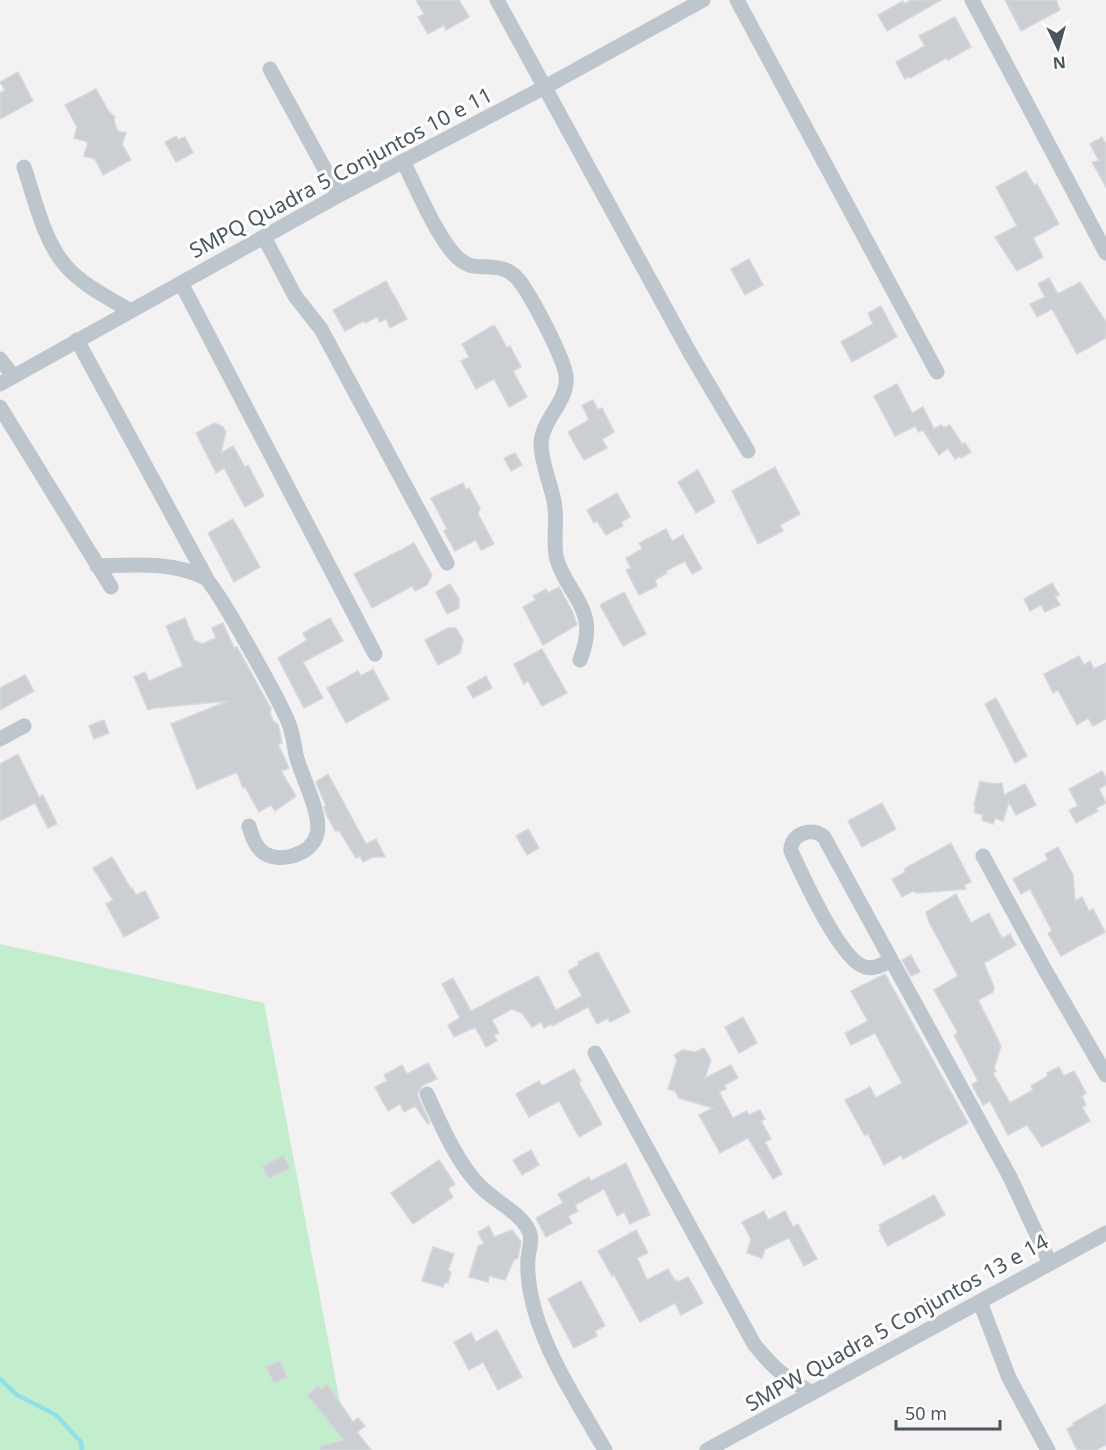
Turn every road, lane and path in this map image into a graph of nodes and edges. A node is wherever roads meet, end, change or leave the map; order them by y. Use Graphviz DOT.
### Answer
graph roads {
  1 [pos="497,0"];
  2 [pos="703,0"];
  3 [pos="737,0"];
  4 [pos="972,0"];
  5 [pos="270,69"];
  6 [pos="545,87"];
  7 [pos="403,161"];
  8 [pos="24,167"];
  9 [pos="339,195"];
  10 [pos="264,237"];
  11 [pos="1106,253"];
  12 [pos="181,283"];
  13 [pos="129,310"];
  14 [pos="77,340"];
  15 [pos="0,359"];
  16 [pos="937,372"];
  17 [pos="6,380"];
  18 [pos="0,407"];
  19 [pos="748,451"];
  20 [pos="447,563"];
  21 [pos="97,566"];
  22 [pos="207,579"];
  23 [pos="111,587"];
  24 [pos="375,654"];
  25 [pos="580,660"];
  26 [pos="24,726"];
  27 [pos="0,739"];
  28 [pos="249,826"];
  29 [pos="983,856"];
  30 [pos="891,960"];
  31 [pos="595,1053"];
  32 [pos="1106,1075"];
  33 [pos="427,1094"];
  34 [pos="1106,1233"];
  35 [pos="1050,1263"];
  36 [pos="980,1302"];
  37 [pos="811,1392"];
  38 [pos="605,1450"];
  39 [pos="707,1450"];
  40 [pos="1048,1450"];
  1 -- 6 [label="street"];
  2 -- 6 [label="street, SMPQ Quadra 5 Conjuntos 10 e 11"];
  3 -- 16 [label="street"];
  4 -- 11 [label="street"];
  5 -- 9 [label="street"];
  6 -- 7 [label="street, SMPQ Quadra 5 Conjuntos 10 e 11"];
  6 -- 19 [label="street"];
  7 -- 9 [label="street, SMPQ Quadra 5 Conjuntos 10 e 11"];
  7 -- 25 [label="street"];
  8 -- 13 [label="street"];
  9 -- 10 [label="street, SMPQ Quadra 5 Conjuntos 10 e 11"];
  10 -- 12 [label="street, SMPQ Quadra 5 Conjuntos 10 e 11"];
  10 -- 20 [label="street"];
  12 -- 13 [label="street, SMPQ Quadra 5 Conjuntos 10 e 11"];
  12 -- 24 [label="street"];
  13 -- 14 [label="street, SMPQ Quadra 5 Conjuntos 10 e 11"];
  14 -- 17 [label="street, SMPQ Quadra 5 Conjuntos 10 e 11"];
  14 -- 22 [label="street"];
  15 -- 17 [label="street"];
  18 -- 21 [label="street"];
  21 -- 22 [label="street"];
  21 -- 23 [label="street"];
  22 -- 28 [label="street"];
  26 -- 27 [label="street"];
  29 -- 32 [label="street"];
  30 -- 30 [label="street"];
  30 -- 35 [label="street"];
  31 -- 37 [label="street"];
  33 -- 38 [label="street"];
  34 -- 35 [label="street, SMPW Quadra 5 Conjuntos 13 e 14"];
  35 -- 36 [label="street, SMPW Quadra 5 Conjuntos 13 e 14"];
  36 -- 37 [label="street, SMPW Quadra 5 Conjuntos 13 e 14"];
  36 -- 40 [label="street"];
  37 -- 39 [label="street, SMPW Quadra 5 Conjuntos 13 e 14"];
}
